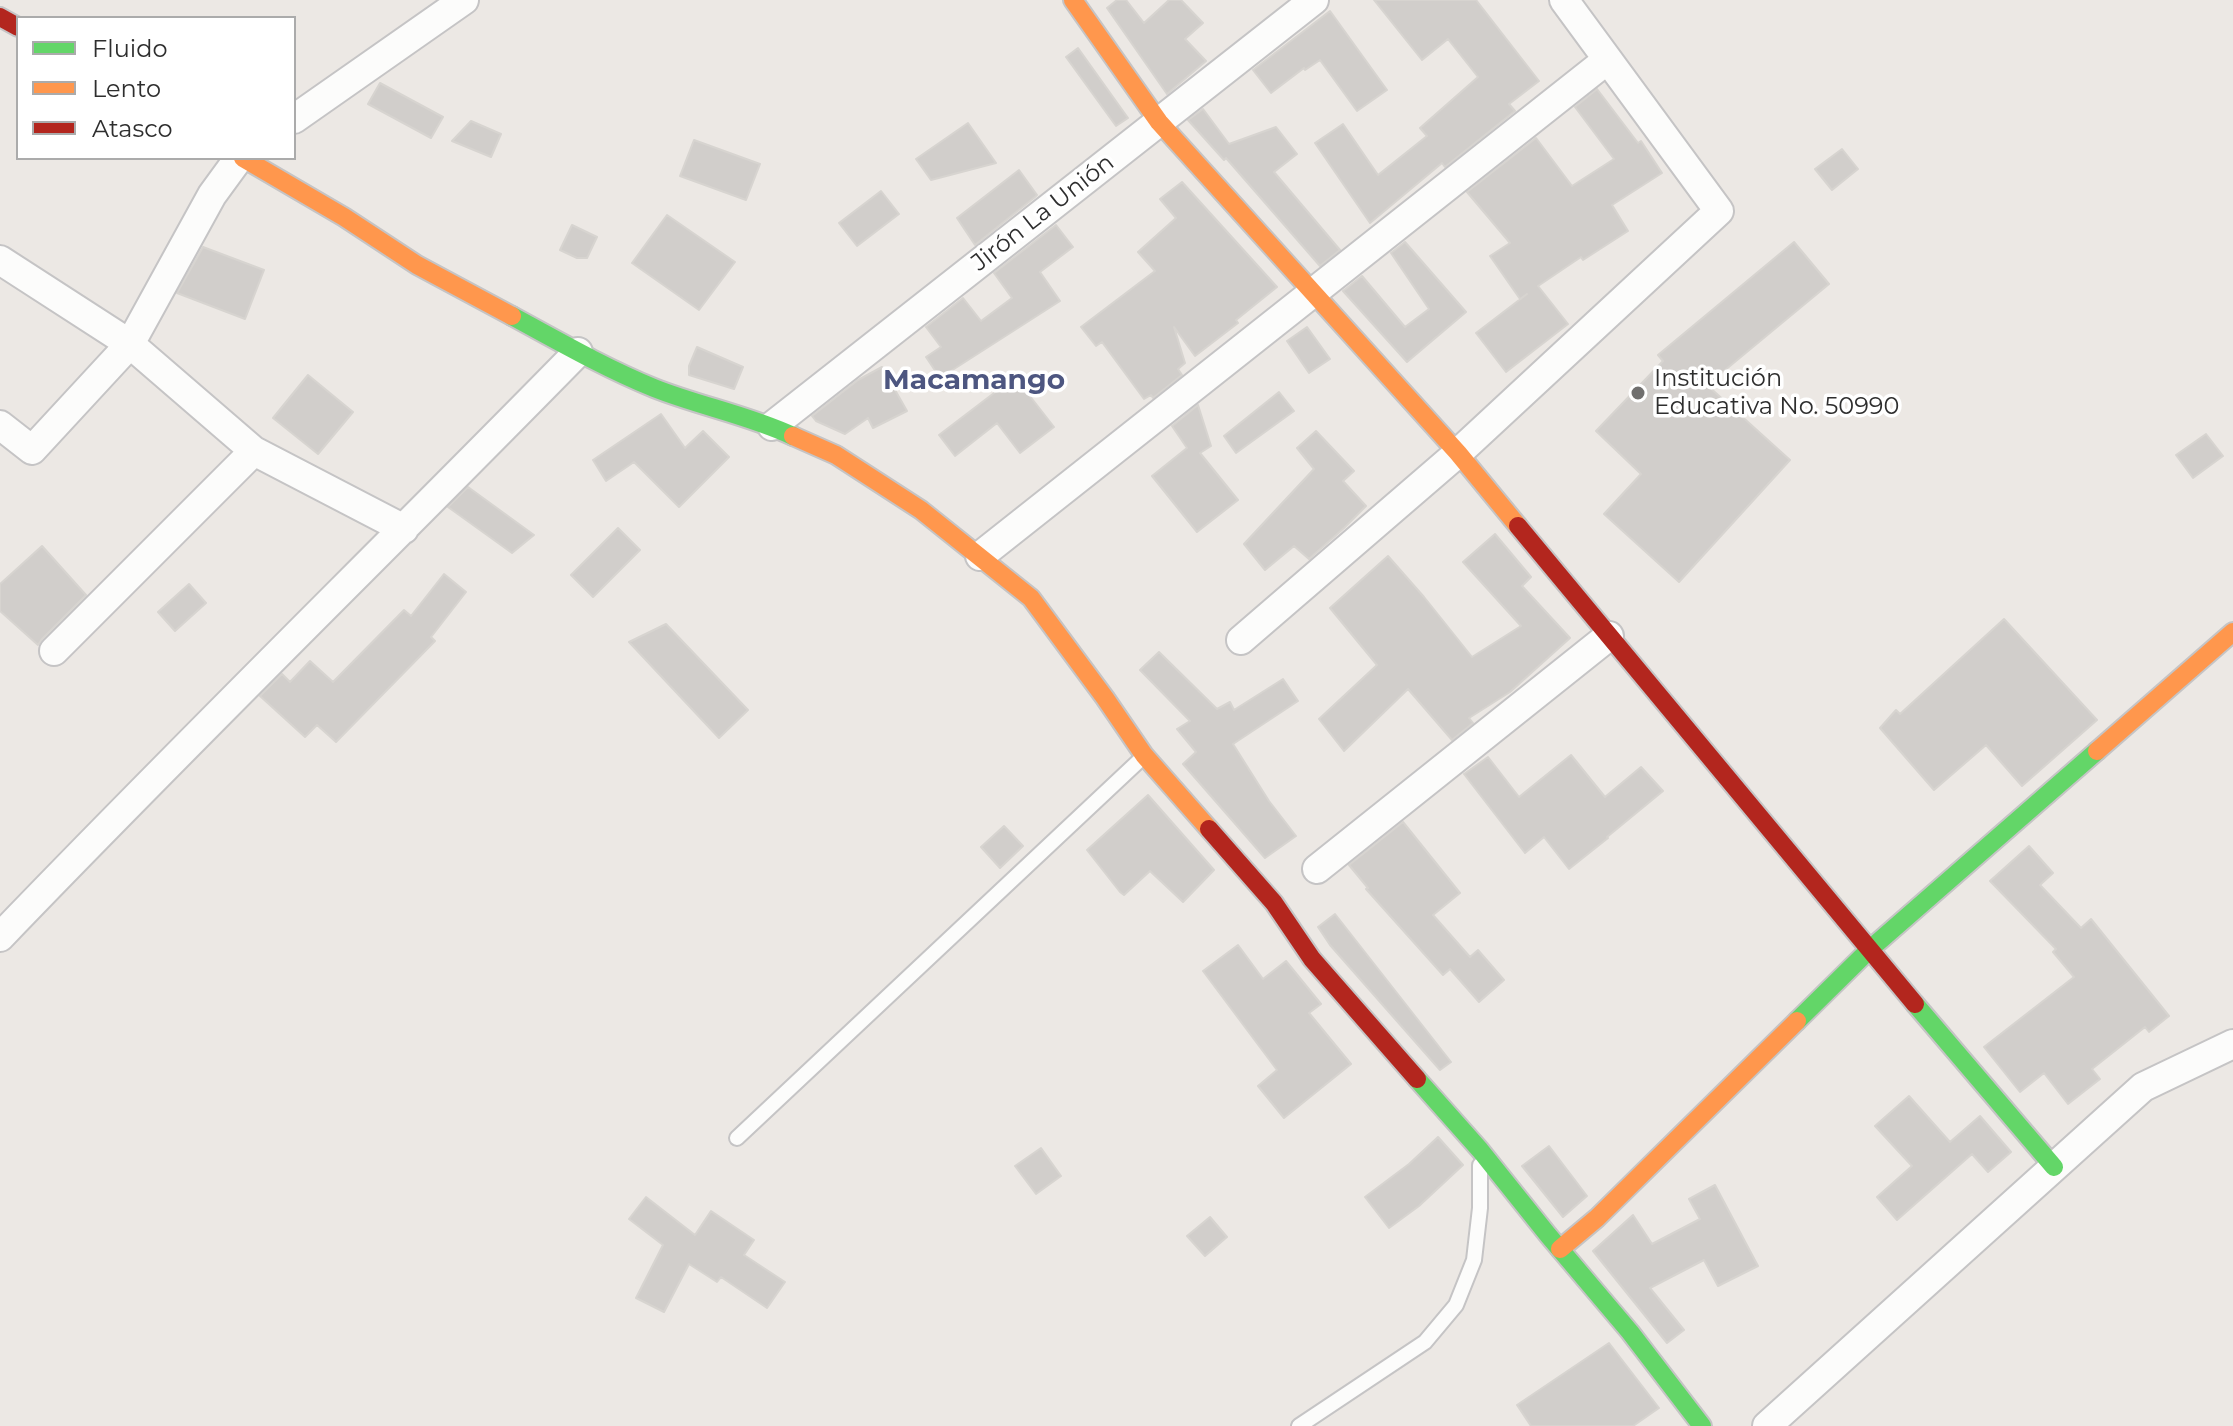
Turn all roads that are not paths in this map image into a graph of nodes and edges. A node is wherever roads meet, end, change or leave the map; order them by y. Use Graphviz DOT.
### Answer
graph roads {
  1 [pos="464,0"];
  2 [pos="1073,0"];
  3 [pos="1314,0"];
  4 [pos="1564,0"];
  5 [pos="1607,60"];
  6 [pos="296,118"];
  7 [pos="1159,122"];
  8 [pos="239,160"];
  9 [pos="244,160"];
  10 [pos="0,260"];
  11 [pos="1312,293"];
  12 [pos="130,344"];
  13 [pos="578,352"];
  14 [pos="0,425"];
  15 [pos="772,426"];
  16 [pos="254,451"];
  17 [pos="1458,453"];
  18 [pos="404,529"];
  19 [pos="980,556"];
  20 [pos="2233,632"];
  21 [pos="1609,636"];
  22 [pos="1241,640"];
  23 [pos="54,651"];
  24 [pos="1144,755"];
  25 [pos="1317,869"];
  26 [pos="0,937"];
  27 [pos="1869,950"];
  28 [pos="2233,1044"];
  29 [pos="737,1138"];
  30 [pos="1480,1150"];
  31 [pos="2054,1167"];
  32 [pos="1560,1249"];
  33 [pos="1299,1426"];
  34 [pos="1702,1426"];
  35 [pos="1767,1426"];
  1 -- 6 [label="street"];
  2 -- 7 [label="street"];
  3 -- 7 [label="street, Jirón La Unión"];
  4 -- 5 [label="street"];
  5 -- 11 [label="street"];
  5 -- 17 [label="street"];
  7 -- 11 [label="street"];
  7 -- 15 [label="street, Jirón La Unión"];
  8 -- 12 [label="street"];
  9 -- 13 [label="street"];
  10 -- 12 [label="street"];
  11 -- 17 [label="street"];
  11 -- 19 [label="street"];
  12 -- 14 [label="street"];
  12 -- 16 [label="street"];
  13 -- 15 [label="street"];
  13 -- 18 [label="street"];
  15 -- 19 [label="street"];
  16 -- 18 [label="street"];
  16 -- 23 [label="street"];
  17 -- 21 [label="street"];
  17 -- 22 [label="street"];
  18 -- 26 [label="street"];
  19 -- 24 [label="street"];
  20 -- 27 [label="street"];
  21 -- 25 [label="street"];
  21 -- 27 [label="street"];
  24 -- 29 [label="lane"];
  24 -- 30 [label="street"];
  27 -- 31 [label="street"];
  27 -- 32 [label="street"];
  28 -- 31 [label="street"];
  30 -- 32 [label="street"];
  30 -- 33 [label="lane"];
  31 -- 35 [label="street"];
  32 -- 34 [label="street"];
}
